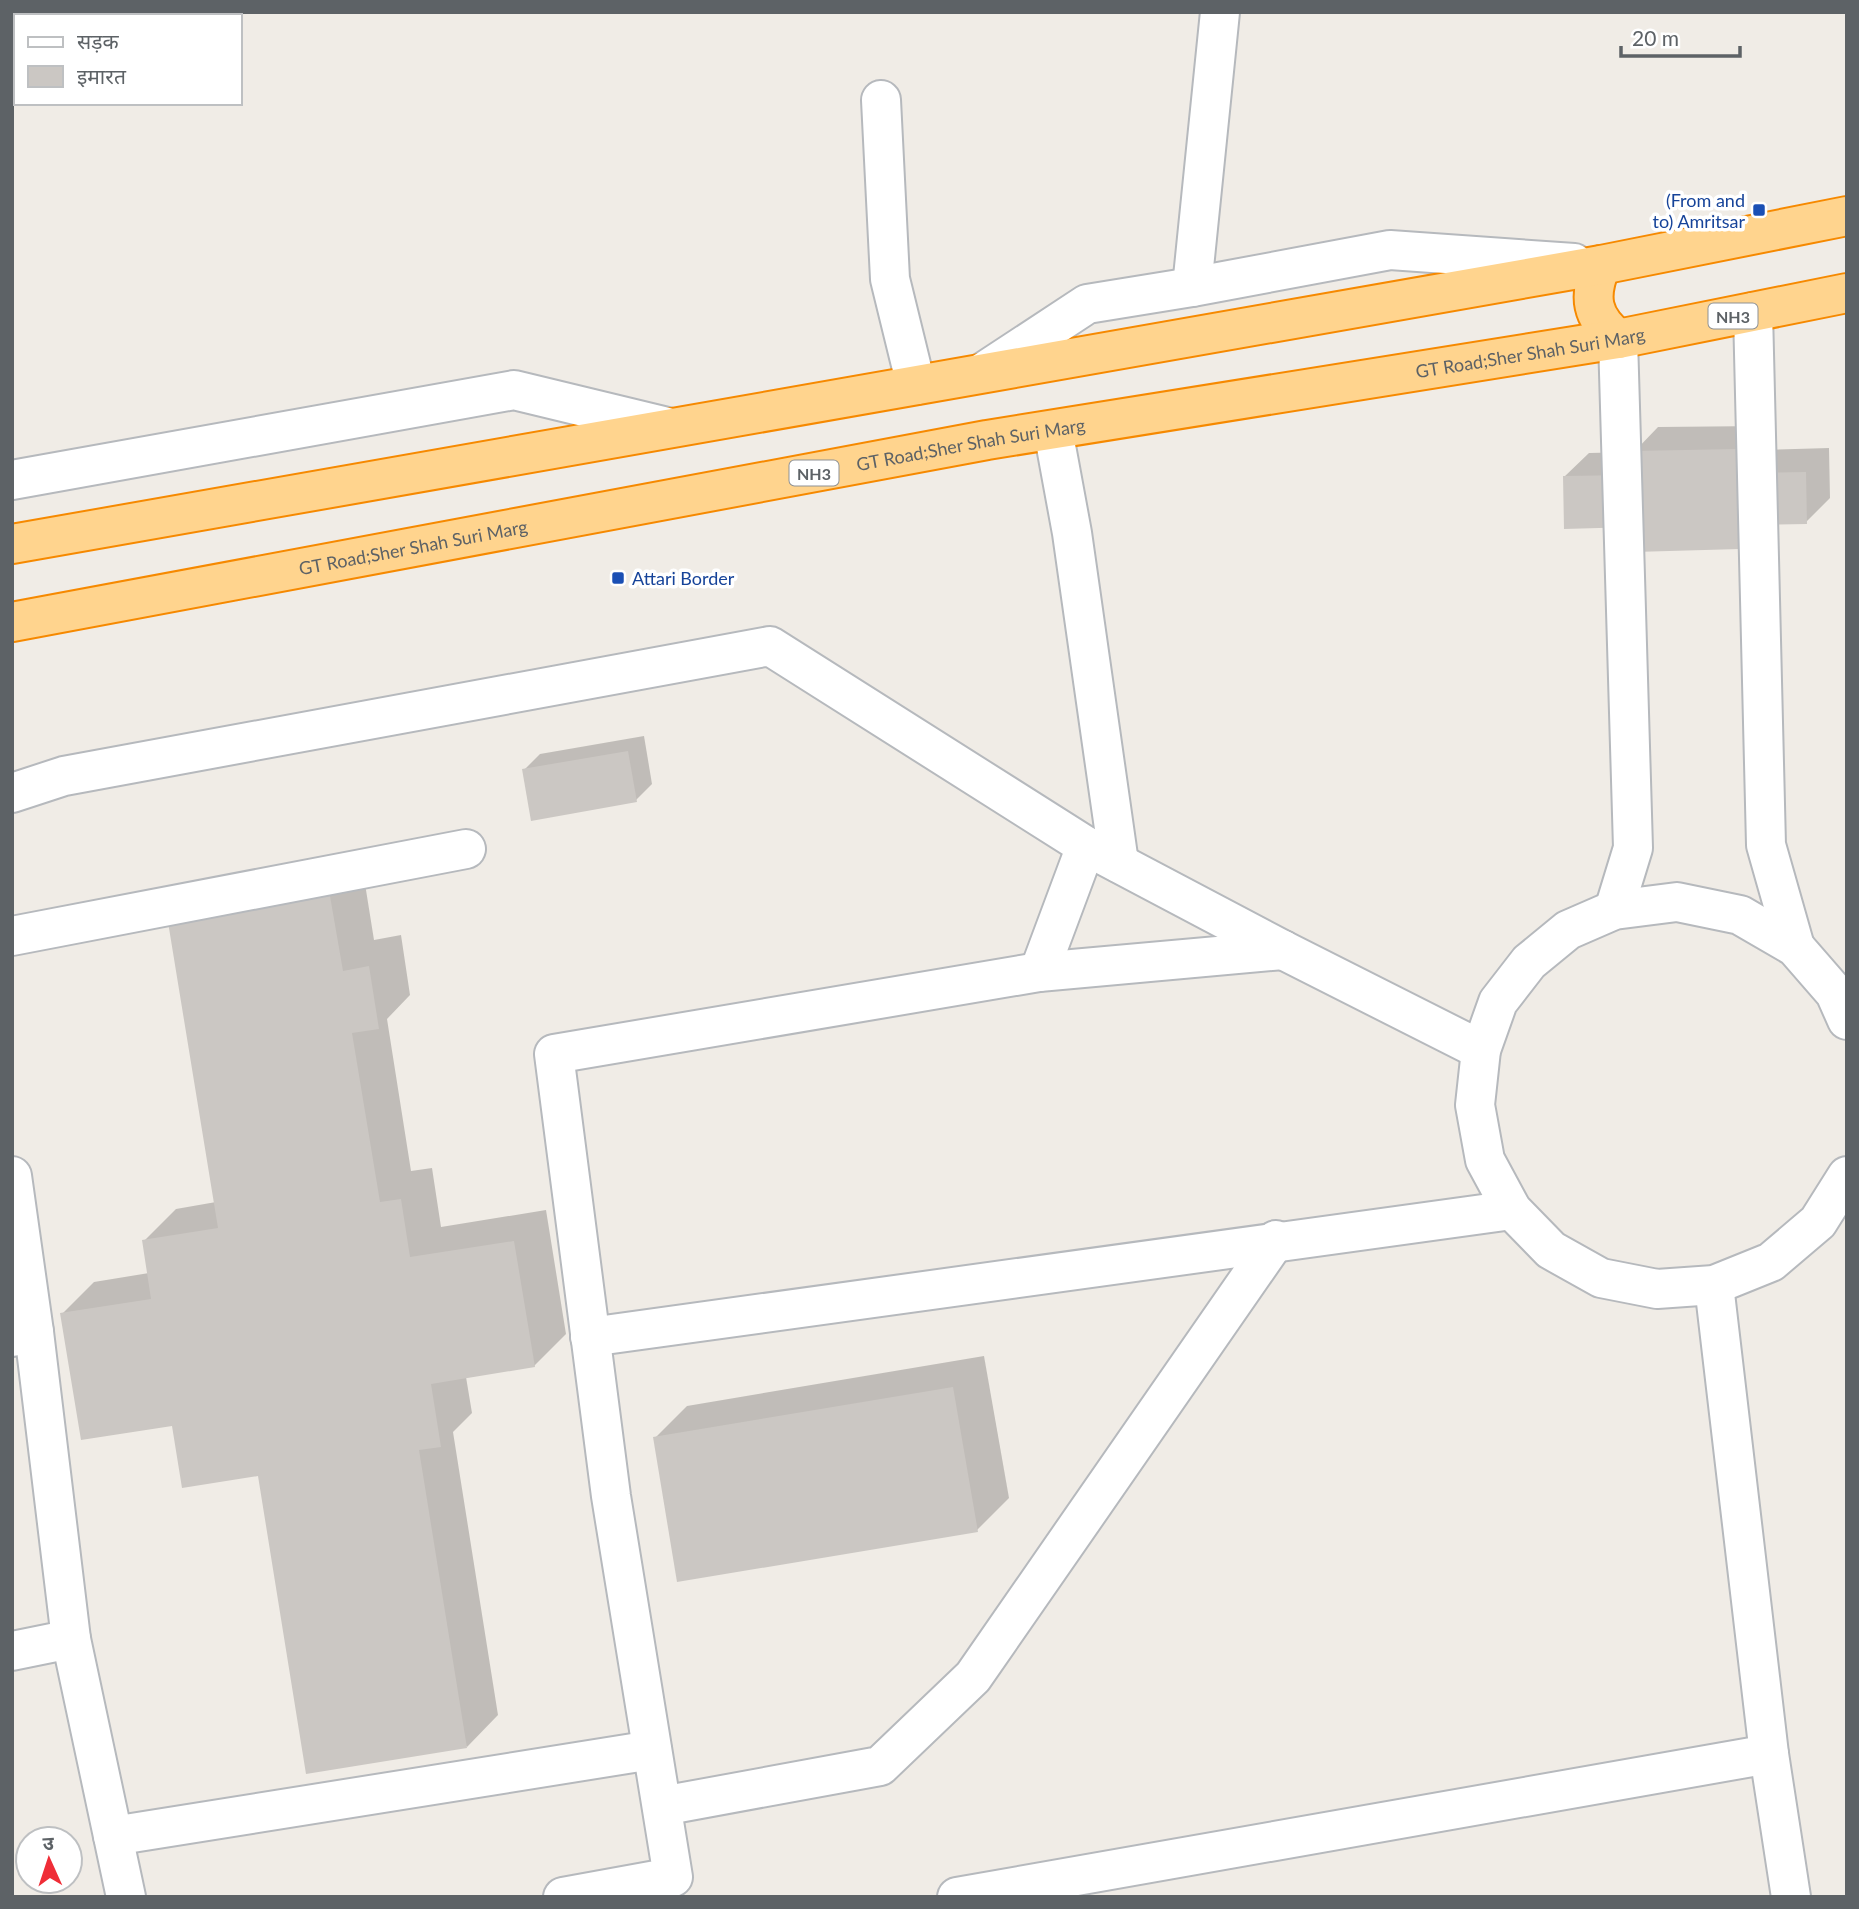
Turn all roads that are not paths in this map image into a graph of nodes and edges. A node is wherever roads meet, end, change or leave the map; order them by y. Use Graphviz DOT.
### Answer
graph roads {
  1 [pos="1220,12"];
  2 [pos="881,100"];
  3 [pos="1847,216"];
  4 [pos="1601,265"];
  5 [pos="1192,287"];
  6 [pos="1847,293"];
  7 [pos="1753,312"];
  8 [pos="1618,339"];
  9 [pos="982,373"];
  10 [pos="916,384"];
  11 [pos="667,427"];
  12 [pos="1053,430"];
  13 [pos="12,480"];
  14 [pos="12,544"];
  15 [pos="12,622"];
  16 [pos="12,793"];
  17 [pos="466,849"];
  18 [pos="1102,855"];
  19 [pos="1614,909"];
  20 [pos="12,936"];
  21 [pos="1795,947"];
  22 [pos="1283,950"];
  23 [pos="1039,972"];
  24 [pos="1847,1020"];
  25 [pos="1480,1050"];
  26 [pos="1847,1175"];
  27 [pos="12,1176"];
  28 [pos="1512,1210"];
  29 [pos="1276,1241"];
  30 [pos="1714,1285"];
  31 [pos="23,1334"];
  32 [pos="590,1337"];
  33 [pos="71,1639"];
  34 [pos="12,1651"];
  35 [pos="652,1750"];
  36 [pos="1769,1754"];
  37 [pos="662,1807"];
  38 [pos="113,1836"];
  39 [pos="126,1897"];
  40 [pos="563,1897"];
  41 [pos="957,1897"];
  42 [pos="1791,1897"];
  1 -- 5 [label="lane"];
  2 -- 10 [label="lane"];
  3 -- 4 [label="highway"];
  4 -- 5 [label="lane"];
  4 -- 8 [label="highway"];
  4 -- 9 [label="highway"];
  5 -- 9 [label="lane"];
  6 -- 7 [label="highway, GT Road;Sher Shah Suri Marg / NH3"];
  7 -- 8 [label="highway, GT Road;Sher Shah Suri Marg / NH3"];
  7 -- 21 [label="lane"];
  8 -- 12 [label="highway, GT Road;Sher Shah Suri Marg / NH3"];
  8 -- 19 [label="lane"];
  9 -- 10 [label="highway"];
  10 -- 11 [label="highway"];
  11 -- 13 [label="lane"];
  11 -- 14 [label="highway"];
  12 -- 15 [label="highway, GT Road;Sher Shah Suri Marg / NH3"];
  12 -- 18 [label="lane"];
  16 -- 18 [label="lane"];
  17 -- 20 [label="lane"];
  18 -- 22 [label="lane"];
  18 -- 23 [label="lane"];
  19 -- 21 [label="lane"];
  19 -- 25 [label="lane"];
  21 -- 24 [label="lane"];
  22 -- 23 [label="lane"];
  22 -- 25 [label="lane"];
  23 -- 32 [label="lane"];
  25 -- 28 [label="lane"];
  26 -- 30 [label="lane"];
  27 -- 31 [label="lane"];
  28 -- 29 [label="lane"];
  28 -- 30 [label="lane"];
  29 -- 32 [label="lane"];
  29 -- 37 [label="lane"];
  30 -- 36 [label="lane"];
  31 -- 33 [label="lane"];
  32 -- 35 [label="lane"];
  33 -- 34 [label="lane"];
  33 -- 38 [label="lane"];
  35 -- 37 [label="lane"];
  35 -- 38 [label="lane"];
  36 -- 41 [label="lane"];
  36 -- 42 [label="lane"];
  37 -- 40 [label="lane"];
  38 -- 39 [label="lane"];
}
